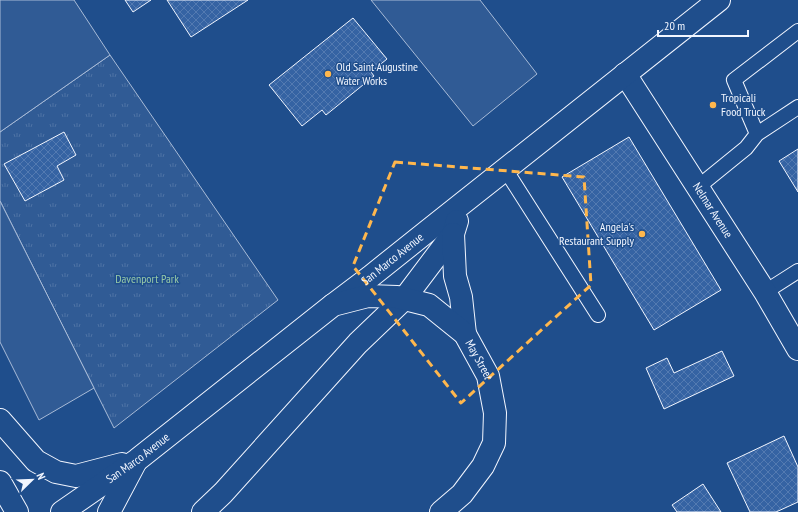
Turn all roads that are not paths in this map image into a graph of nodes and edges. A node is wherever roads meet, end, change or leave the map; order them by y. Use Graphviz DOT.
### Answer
graph roads {
  1 [pos="719,0"];
  2 [pos="798,31"];
  3 [pos="625,74"];
  4 [pos="798,107"];
  5 [pos="757,134"];
  6 [pos="506,169"];
  7 [pos="698,187"];
  8 [pos="462,203"];
  9 [pos="453,234"];
  10 [pos="798,271"];
  11 [pos="764,292"];
  12 [pos="404,298"];
  13 [pos="333,305"];
  14 [pos="598,314"];
  15 [pos="465,334"];
  16 [pos="798,348"];
  17 [pos="0,420"];
  18 [pos="137,460"];
  19 [pos="0,482"];
  20 [pos="17,512"];
  21 [pos="62,512"];
  22 [pos="109,512"];
  23 [pos="203,512"];
  24 [pos="441,512"];
  1 -- 3 [label="main road, San Marco Avenue"];
  2 -- 5 [label="lane"];
  3 -- 6 [label="main road, San Marco Avenue"];
  3 -- 7 [label="main road, Nelmar Avenue"];
  4 -- 5 [label="lane"];
  5 -- 7 [label="lane"];
  6 -- 8 [label="main road, San Marco Avenue"];
  6 -- 14 [label="lane"];
  7 -- 11 [label="main road, Nelmar Avenue"];
  8 -- 9 [label="main road"];
  8 -- 13 [label="main road, San Marco Avenue"];
  9 -- 12 [label="main road"];
  9 -- 15 [label="main road"];
  10 -- 11 [label="lane"];
  11 -- 16 [label="main road, Nelmar Avenue"];
  12 -- 13 [label="main road, May Street"];
  12 -- 15 [label="main road, May Street"];
  12 -- 23 [label="main road"];
  13 -- 18 [label="main road, San Marco Avenue"];
  15 -- 24 [label="main road, May Street"];
  17 -- 18 [label="main road"];
  18 -- 21 [label="main road, San Marco Avenue"];
  18 -- 22 [label="main road"];
  19 -- 20 [label="main road"];
}
